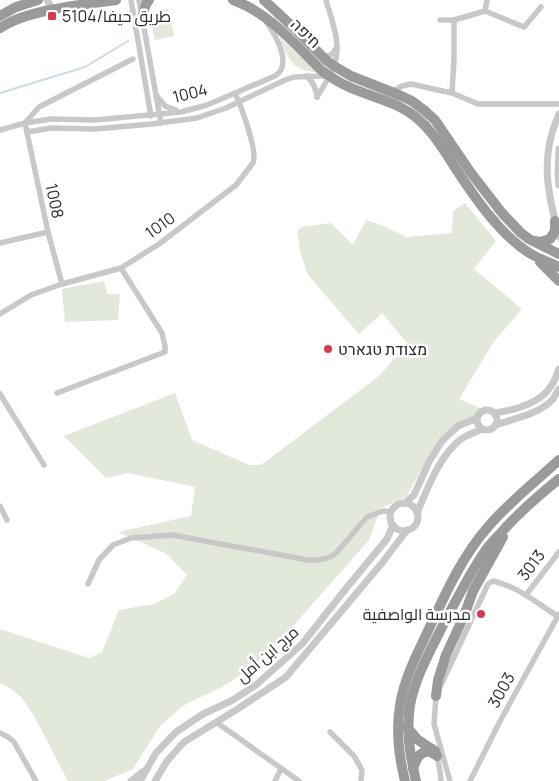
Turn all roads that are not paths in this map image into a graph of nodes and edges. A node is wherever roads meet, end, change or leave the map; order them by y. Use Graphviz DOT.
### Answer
graph roads {
  1 [pos="38,0"];
  2 [pos="47,0"];
  3 [pos="116,0"];
  4 [pos="131,0"];
  5 [pos="139,0"];
  6 [pos="149,0"];
  7 [pos="233,0"];
  8 [pos="264,0"];
  9 [pos="326,0"];
  10 [pos="487,0"];
  11 [pos="53,5"];
  12 [pos="541,7"];
  13 [pos="250,8"];
  14 [pos="485,11"];
  15 [pos="0,16"];
  16 [pos="142,18"];
  17 [pos="440,20"];
  18 [pos="454,20"];
  19 [pos="0,28"];
  20 [pos="337,46"];
  21 [pos="324,58"];
  22 [pos="133,59"];
  23 [pos="334,66"];
  24 [pos="307,76"];
  25 [pos="329,76"];
  26 [pos="391,91"];
  27 [pos="234,93"];
  28 [pos="452,93"];
  29 [pos="156,95"];
  30 [pos="148,98"];
  31 [pos="384,99"];
  32 [pos="239,101"];
  33 [pos="559,104"];
  34 [pos="181,112"];
  35 [pos="159,114"];
  36 [pos="559,114"];
  37 [pos="150,115"];
  38 [pos="139,116"];
  39 [pos="25,123"];
  40 [pos="161,123"];
  41 [pos="152,124"];
  42 [pos="0,130"];
  43 [pos="27,132"];
  44 [pos="559,149"];
  45 [pos="559,185"];
  46 [pos="555,220"];
  47 [pos="48,232"];
  48 [pos="525,236"];
  49 [pos="559,237"];
  50 [pos="0,243"];
  51 [pos="522,247"];
  52 [pos="559,254"];
  53 [pos="559,267"];
  54 [pos="121,268"];
  55 [pos="559,280"];
  56 [pos="62,284"];
  57 [pos="0,314"];
  58 [pos="559,370"];
  59 [pos="559,389"];
  60 [pos="57,393"];
  61 [pos="0,394"];
  62 [pos="494,413"];
  63 [pos="477,418"];
  64 [pos="495,425"];
  65 [pos="482,429"];
  66 [pos="559,460"];
  67 [pos="44,465"];
  68 [pos="559,479"];
  69 [pos="405,503"];
  70 [pos="0,506"];
  71 [pos="391,512"];
  72 [pos="417,513"];
  73 [pos="7,520"];
  74 [pos="512,520"];
  75 [pos="393,525"];
  76 [pos="407,530"];
  77 [pos="559,552"];
  78 [pos="88,584"];
  79 [pos="526,595"];
  80 [pos="559,616"];
  81 [pos="436,696"];
  82 [pos="399,706"];
  83 [pos="216,722"];
  84 [pos="408,729"];
  85 [pos="330,732"];
  86 [pos="0,733"];
  87 [pos="437,756"];
  88 [pos="146,769"];
  89 [pos="281,769"];
  90 [pos="413,769"];
  91 [pos="36,781"];
  92 [pos="131,781"];
  93 [pos="140,781"];
  94 [pos="155,781"];
  95 [pos="275,781"];
  96 [pos="299,781"];
  97 [pos="361,781"];
  98 [pos="405,781"];
  99 [pos="416,781"];
  100 [pos="441,781"];
  101 [pos="450,781"];
  102 [pos="470,781"];
  1 -- 15 [label="highway"];
  2 -- 11 [label="street"];
  3 -- 11 [label="highway"];
  4 -- 30 [label="street"];
  5 -- 16 [label="street"];
  6 -- 16 [label="highway"];
  7 -- 13 [label="highway, חיפה"];
  8 -- 21 [label="highway, חיפה"];
  9 -- 20 [label="street"];
  10 -- 14 [label="street"];
  11 -- 19 [label="highway"];
  12 -- 14 [label="street"];
  13 -- 25 [label="highway, חיפה"];
  13 -- 27 [label="street, 1004"];
  14 -- 18 [label="street"];
  16 -- 29 [label="street"];
  17 -- 18 [label="street"];
  18 -- 28 [label="street"];
  20 -- 21 [label="street"];
  20 -- 23 [label="street"];
  21 -- 23 [label="highway, חיפה"];
  22 -- 39 [label="street"];
  23 -- 25 [label="street"];
  23 -- 26 [label="highway, חיפה"];
  24 -- 25 [label="street, 1004"];
  24 -- 25 [label="street"];
  24 -- 32 [label="street, 1004"];
  25 -- 31 [label="highway, חיפה"];
  26 -- 28 [label="street"];
  26 -- 31 [label="street"];
  26 -- 48 [label="highway, חיפה"];
  27 -- 32 [label="street, 1010"];
  27 -- 34 [label="street, 1004"];
  28 -- 33 [label="street"];
  29 -- 34 [label="street"];
  29 -- 35 [label="street"];
  30 -- 37 [label="street"];
  30 -- 38 [label="street"];
  31 -- 51 [label="highway, חיפה"];
  32 -- 40 [label="street, 1004"];
  32 -- 54 [label="street, 1010"];
  34 -- 35 [label="street, 1004"];
  35 -- 37 [label="street, 1004"];
  35 -- 40 [label="street"];
  36 -- 46 [label="street"];
  37 -- 38 [label="street, 1004"];
  37 -- 41 [label="street"];
  38 -- 39 [label="street, 1004"];
  39 -- 42 [label="street, 1004"];
  39 -- 43 [label="street, 1008"];
  40 -- 41 [label="street, 1004"];
  41 -- 43 [label="street, 1004"];
  43 -- 47 [label="street, 1008"];
  44 -- 45 [label="street"];
  46 -- 48 [label="highway"];
  46 -- 49 [label="street"];
  47 -- 50 [label="street"];
  47 -- 56 [label="street, 1008"];
  48 -- 52 [label="highway, חיפה"];
  51 -- 53 [label="highway"];
  51 -- 55 [label="highway"];
  54 -- 56 [label="street, 1010"];
  54 -- 60 [label="street"];
  56 -- 57 [label="street, 1010"];
  58 -- 62 [label="street"];
  59 -- 64 [label="street"];
  61 -- 67 [label="street"];
  62 -- 63 [label="street"];
  62 -- 64 [label="street"];
  63 -- 65 [label="street"];
  63 -- 69 [label="street"];
  64 -- 65 [label="street"];
  65 -- 72 [label="street"];
  66 -- 82 [label="highway"];
  68 -- 74 [label="highway"];
  69 -- 71 [label="street"];
  69 -- 72 [label="street"];
  70 -- 73 [label="street"];
  71 -- 75 [label="street"];
  71 -- 78 [label="street"];
  72 -- 76 [label="street"];
  74 -- 81 [label="highway"];
  74 -- 84 [label="highway"];
  75 -- 76 [label="street"];
  75 -- 88 [label="street, مرج ابن أمل"];
  76 -- 83 [label="street, مرج ابن أمل"];
  77 -- 79 [label="street, 3013"];
  79 -- 80 [label="street"];
  79 -- 81 [label="street"];
  80 -- 102 [label="street, 3003"];
  81 -- 101 [label="street"];
  82 -- 84 [label="highway"];
  82 -- 98 [label="highway"];
  83 -- 89 [label="street"];
  83 -- 94 [label="street, مرج ابن أمل"];
  84 -- 87 [label="highway"];
  84 -- 90 [label="highway"];
  85 -- 97 [label="street"];
  86 -- 91 [label="street"];
  87 -- 90 [label="highway"];
  87 -- 100 [label="street"];
  88 -- 92 [label="street"];
  88 -- 93 [label="street, مرج ابن أمل"];
  89 -- 95 [label="street"];
  89 -- 96 [label="street"];
  90 -- 99 [label="highway"];
}
